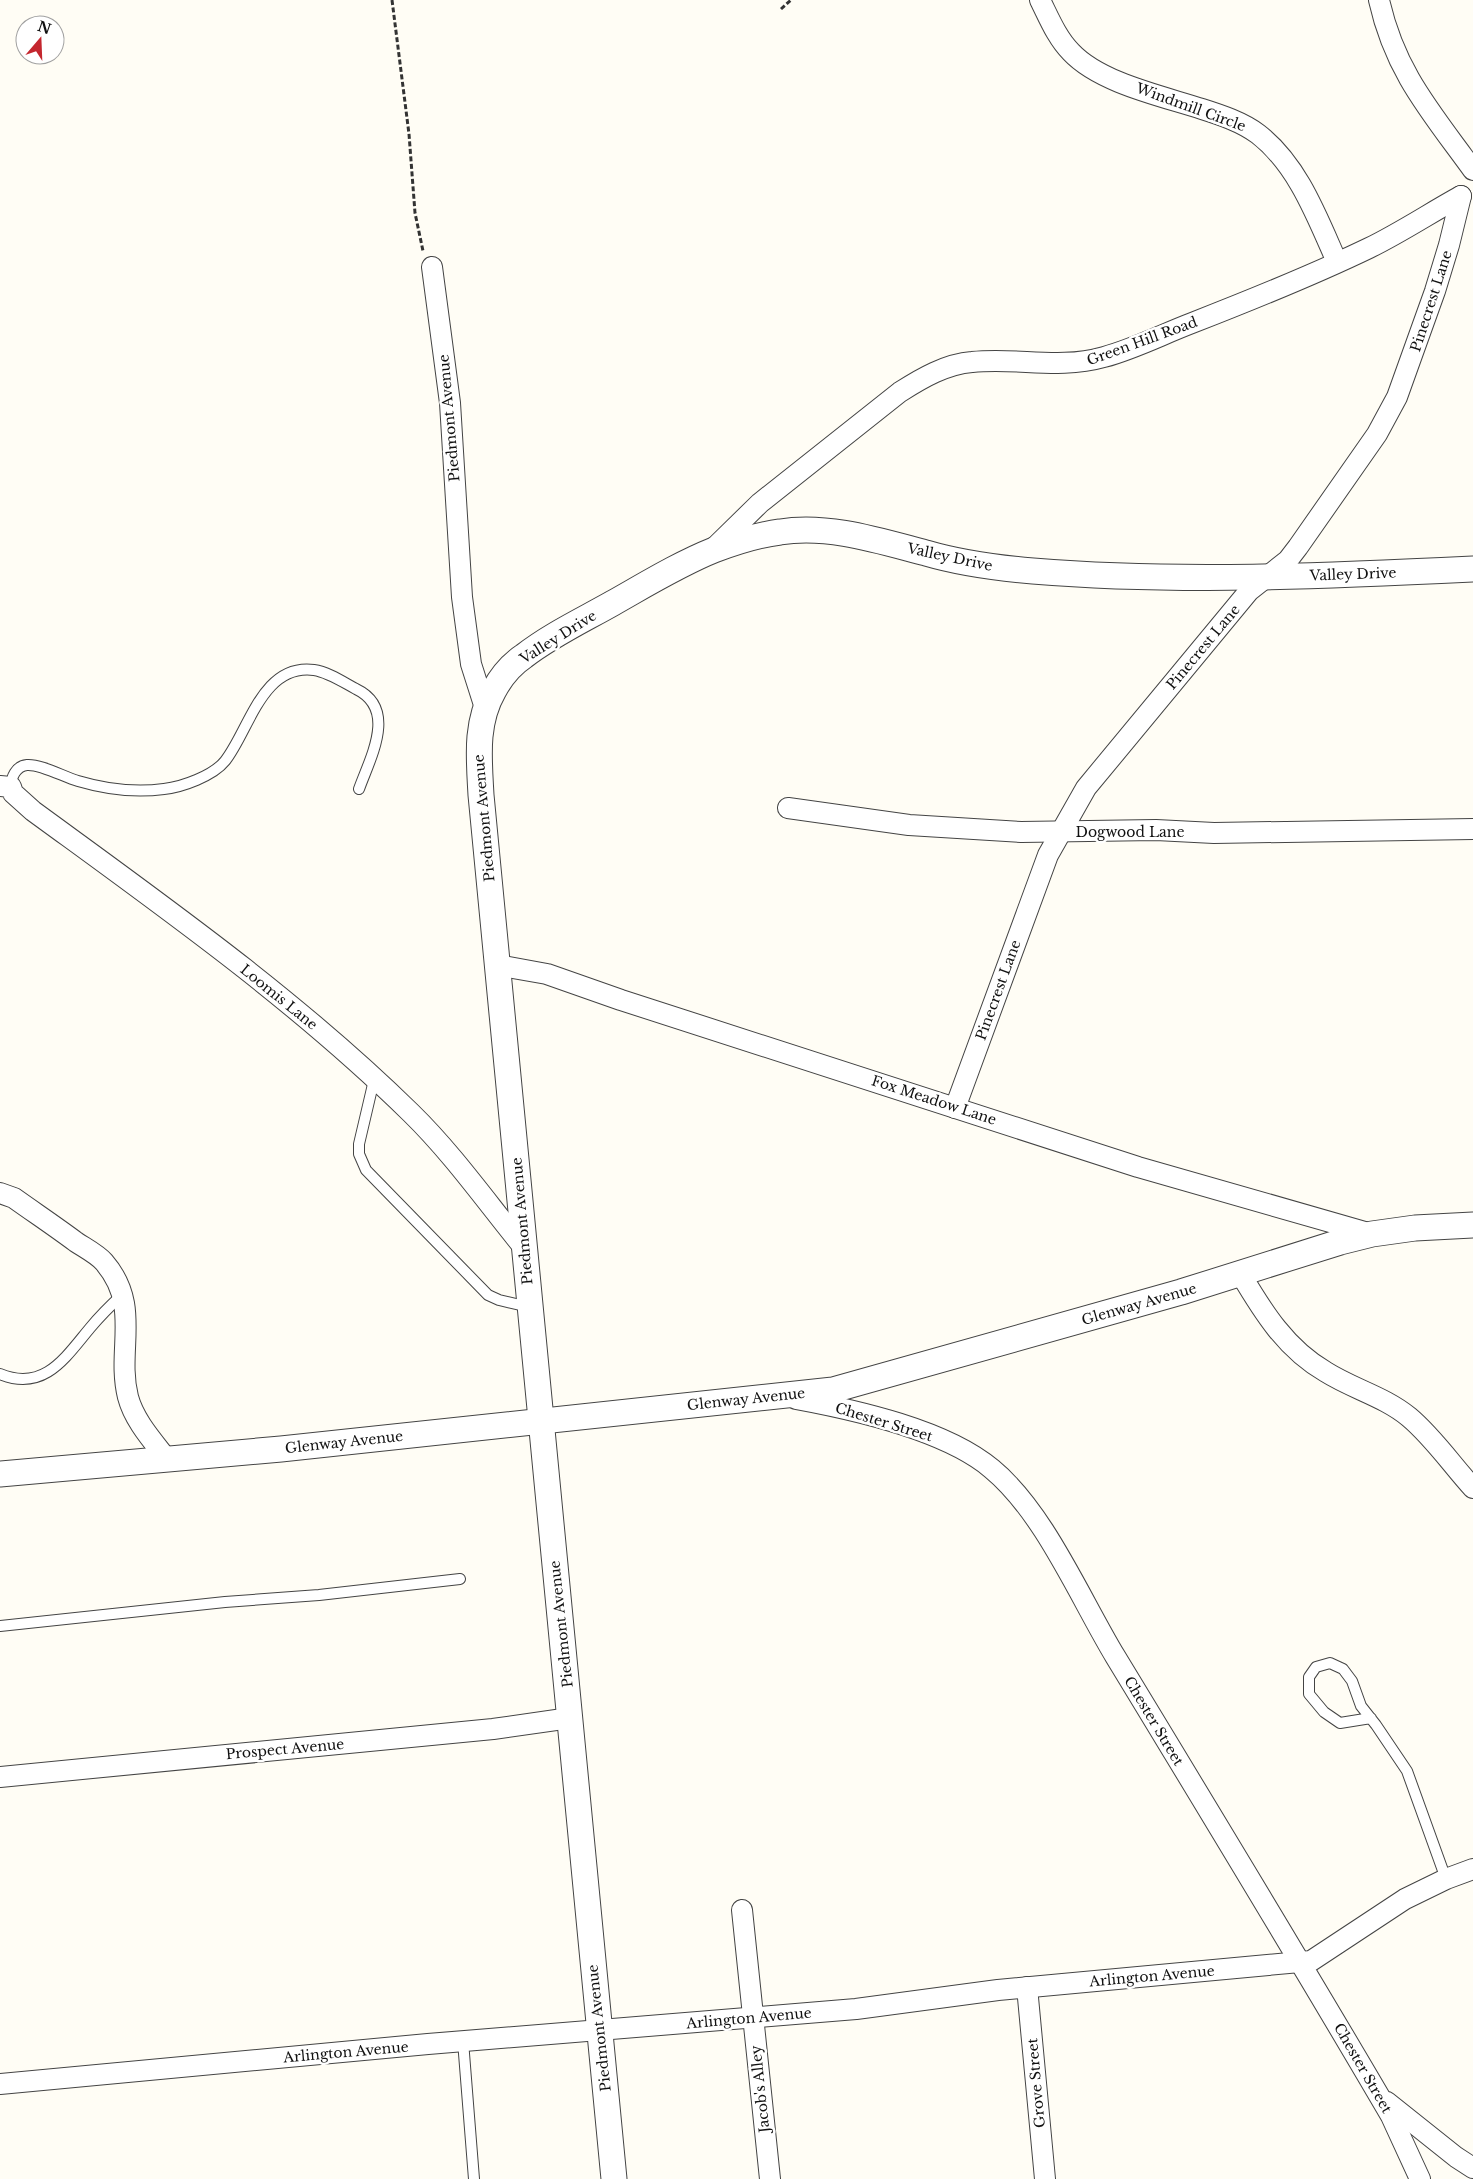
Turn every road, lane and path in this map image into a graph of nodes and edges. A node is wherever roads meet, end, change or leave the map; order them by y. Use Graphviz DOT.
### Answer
graph roads {
  1 [pos="392,0"];
  2 [pos="792,0"];
  3 [pos="1040,0"];
  4 [pos="1379,0"];
  5 [pos="781,10"];
  6 [pos="1473,170"];
  7 [pos="1461,196"];
  8 [pos="1337,262"];
  9 [pos="432,267"];
  10 [pos="711,551"];
  11 [pos="1473,569"];
  12 [pos="1266,577"];
  13 [pos="485,708"];
  14 [pos="6,787"];
  15 [pos="359,789"];
  16 [pos="788,808"];
  17 [pos="1473,829"];
  18 [pos="1060,832"];
  19 [pos="497,965"];
  20 [pos="374,1080"];
  21 [pos="955,1108"];
  22 [pos="0,1193"];
  23 [pos="1473,1225"];
  24 [pos="1372,1234"];
  25 [pos="525,1250"];
  26 [pos="1240,1273"];
  27 [pos="122,1294"];
  28 [pos="530,1307"];
  29 [pos="0,1374"];
  30 [pos="778,1396"];
  31 [pos="542,1421"];
  32 [pos="166,1458"];
  33 [pos="0,1474"];
  34 [pos="1473,1488"];
  35 [pos="460,1579"];
  36 [pos="0,1626"];
  37 [pos="570,1718"];
  38 [pos="1371,1718"];
  39 [pos="0,1777"];
  40 [pos="1473,1869"];
  41 [pos="1446,1878"];
  42 [pos="742,1910"];
  43 [pos="1301,1963"];
  44 [pos="1027,1987"];
  45 [pos="753,2018"];
  46 [pos="599,2030"];
  47 [pos="463,2041"];
  48 [pos="0,2084"];
  49 [pos="1379,2096"];
  50 [pos="1473,2168"];
  51 [pos="474,2179"];
  52 [pos="614,2179"];
  53 [pos="770,2179"];
  54 [pos="1045,2179"];
  55 [pos="1420,2179"];
  1 -- 9 [label="path"];
  2 -- 5 [label="path"];
  3 -- 8 [label="street, Windmill Circle"];
  4 -- 6 [label="street"];
  7 -- 8 [label="street, Green Hill Road"];
  7 -- 12 [label="street, Pinecrest Lane"];
  8 -- 10 [label="street, Green Hill Road"];
  9 -- 13 [label="street, Piedmont Avenue"];
  10 -- 12 [label="street, Valley Drive"];
  10 -- 13 [label="street, Valley Drive"];
  11 -- 12 [label="street, Valley Drive"];
  12 -- 18 [label="street, Pinecrest Lane"];
  13 -- 19 [label="street, Piedmont Avenue"];
  14 -- 15 [label="lane"];
  14 -- 20 [label="street, Loomis Lane"];
  16 -- 18 [label="street, Dogwood Lane"];
  17 -- 18 [label="street, Dogwood Lane"];
  18 -- 21 [label="street, Pinecrest Lane"];
  19 -- 21 [label="street, Fox Meadow Lane"];
  19 -- 25 [label="street, Piedmont Avenue"];
  20 -- 25 [label="street, Loomis Lane"];
  20 -- 28 [label="lane"];
  21 -- 24 [label="street, Fox Meadow Lane"];
  22 -- 27 [label="street"];
  23 -- 24 [label="street, Glenway Avenue"];
  24 -- 26 [label="street, Glenway Avenue"];
  25 -- 28 [label="street, Piedmont Avenue"];
  26 -- 30 [label="street, Glenway Avenue"];
  26 -- 34 [label="street"];
  27 -- 29 [label="lane"];
  27 -- 32 [label="street"];
  28 -- 31 [label="street, Piedmont Avenue"];
  30 -- 31 [label="street, Glenway Avenue"];
  30 -- 43 [label="street, Chester Street"];
  31 -- 32 [label="street, Glenway Avenue"];
  31 -- 37 [label="street, Piedmont Avenue"];
  32 -- 33 [label="street, Glenway Avenue"];
  35 -- 36 [label="lane"];
  37 -- 39 [label="street, Prospect Avenue"];
  37 -- 46 [label="street, Piedmont Avenue"];
  38 -- 38 [label="lane"];
  38 -- 41 [label="lane"];
  40 -- 41 [label="street, Arlington Avenue"];
  41 -- 43 [label="street, Arlington Avenue"];
  42 -- 45 [label="street, Jacob's Alley"];
  43 -- 44 [label="street, Arlington Avenue"];
  43 -- 49 [label="street, Chester Street"];
  44 -- 45 [label="street, Arlington Avenue"];
  44 -- 54 [label="street, Grove Street"];
  45 -- 46 [label="street, Arlington Avenue"];
  45 -- 53 [label="street, Jacob's Alley"];
  46 -- 47 [label="street, Arlington Avenue"];
  46 -- 52 [label="street, Piedmont Avenue"];
  47 -- 48 [label="street, Arlington Avenue"];
  47 -- 51 [label="lane"];
  49 -- 50 [label="street"];
  49 -- 55 [label="street, Chester Street"];
}
